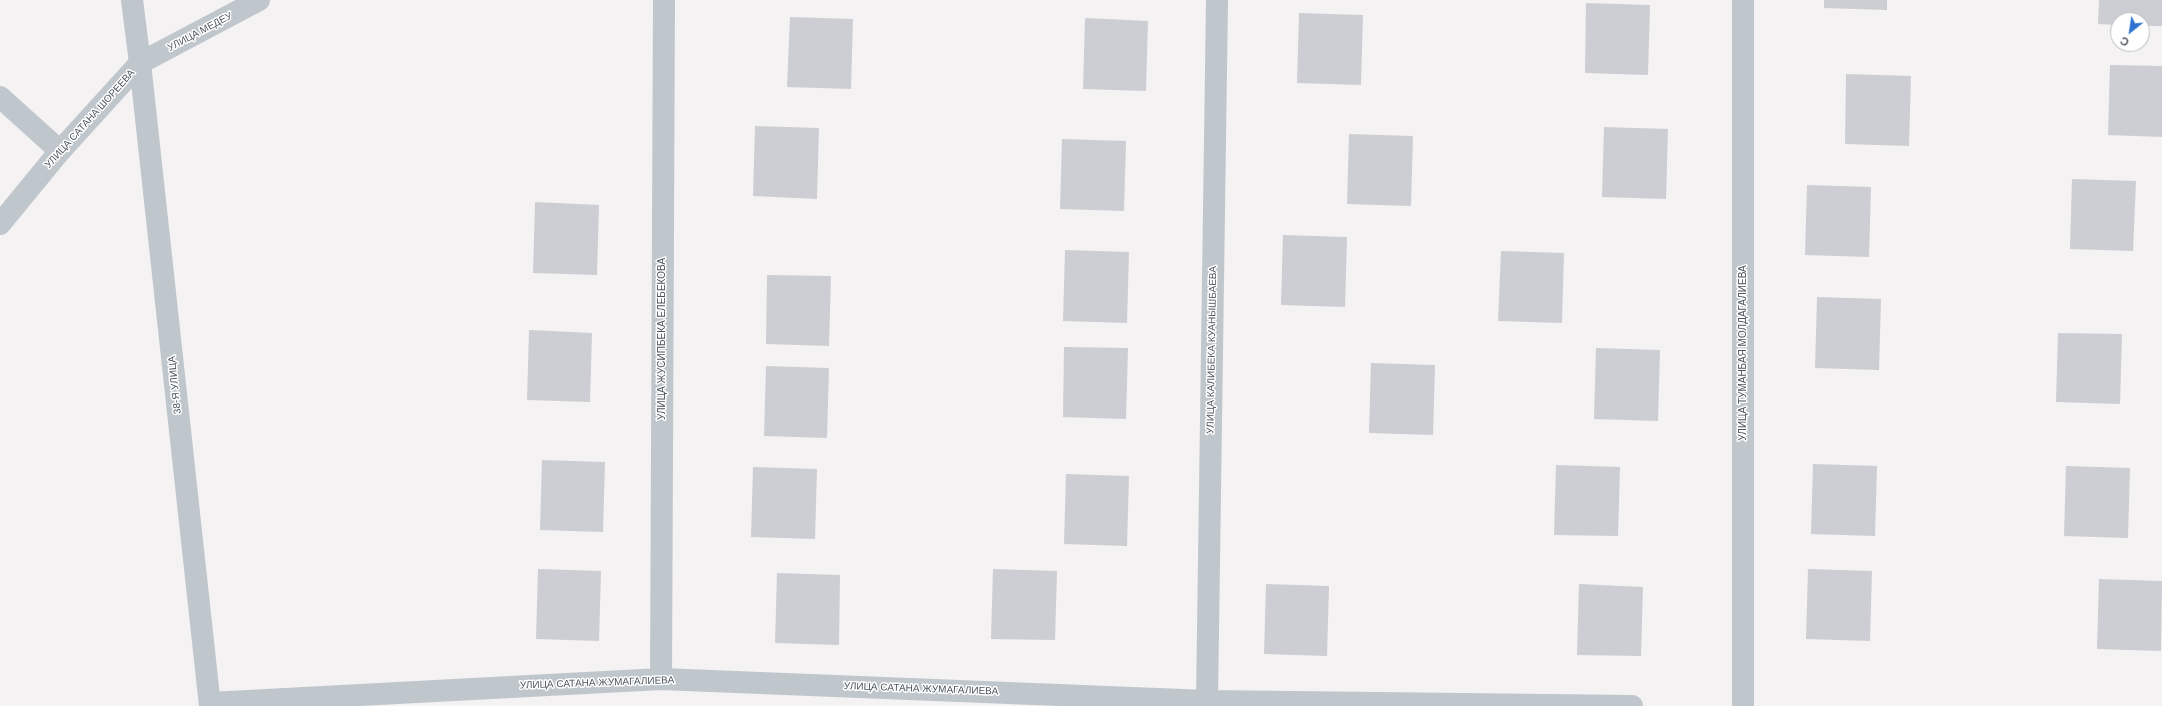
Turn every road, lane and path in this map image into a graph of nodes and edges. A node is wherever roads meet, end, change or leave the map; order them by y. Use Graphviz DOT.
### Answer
graph roads {
  1 [pos="132,0"];
  2 [pos="260,0"];
  3 [pos="664,0"];
  4 [pos="1217,0"];
  5 [pos="1743,0"];
  6 [pos="140,63"];
  7 [pos="0,97"];
  8 [pos="60,151"];
  9 [pos="0,224"];
  10 [pos="661,679"];
  11 [pos="1207,701"];
  12 [pos="210,704"];
  13 [pos="1632,706"];
  14 [pos="1742,706"];
  1 -- 6 [label="street, УЛИЦА САТАНА ШОРЕЕВА"];
  2 -- 6 [label="street, УЛИЦА МЕДЕУ"];
  3 -- 10 [label="street, УЛИЦА ЖУСИПБЕКА ЕЛЕБЕКОВА"];
  4 -- 11 [label="street, УЛИЦА КАЛИБЕКА КУАНЫШБАЕВА"];
  5 -- 14 [label="street, УЛИЦА ТУМАНБАЯ МОЛДАГАЛИЕВА"];
  6 -- 8 [label="street, УЛИЦА САТАНА ШОРЕЕВА"];
  6 -- 12 [label="street, 38-Я УЛИЦА"];
  7 -- 8 [label="street"];
  8 -- 9 [label="street, УЛИЦА САТАНА ШОРЕЕВА"];
  10 -- 11 [label="street, УЛИЦА САТАНА ЖУМАГАЛИЕВА"];
  10 -- 12 [label="street, УЛИЦА САТАНА ЖУМАГАЛИЕВА"];
  11 -- 13 [label="street, УЛИЦА САТАНА ЖУМАГАЛИЕВА"];
}
